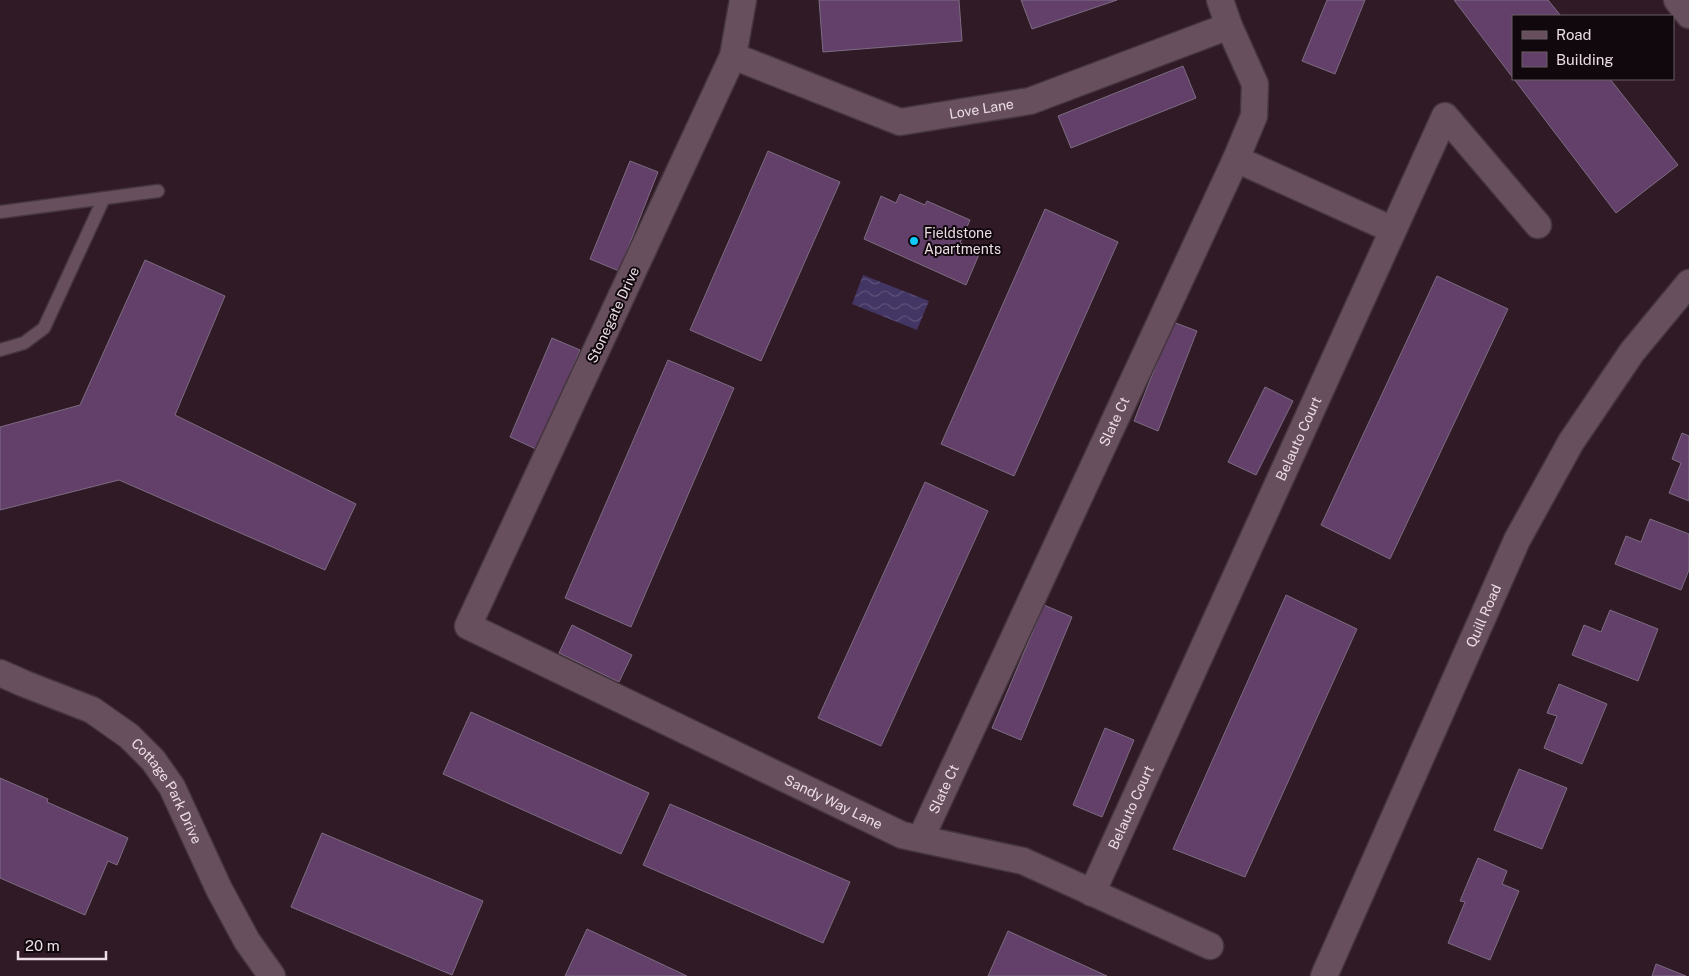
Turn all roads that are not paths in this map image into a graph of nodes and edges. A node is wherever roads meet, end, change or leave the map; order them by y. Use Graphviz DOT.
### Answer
graph roads {
  1 [pos="743,0"];
  2 [pos="1220,0"];
  3 [pos="1677,0"];
  4 [pos="1689,15"];
  5 [pos="1229,26"];
  6 [pos="733,56"];
  7 [pos="1236,160"];
  8 [pos="158,191"];
  9 [pos="104,198"];
  10 [pos="0,212"];
  11 [pos="1538,225"];
  12 [pos="1393,230"];
  13 [pos="1689,283"];
  14 [pos="0,350"];
  15 [pos="468,626"];
  16 [pos="0,673"];
  17 [pos="921,838"];
  18 [pos="1092,892"];
  19 [pos="1210,946"];
  20 [pos="272,976"];
  21 [pos="1324,976"];
  1 -- 6 [label="street, Stonegate Drive"];
  2 -- 5 [label="street, Slate Ct"];
  3 -- 4 [label="street"];
  5 -- 6 [label="street, Love Lane"];
  5 -- 7 [label="street, Slate Ct"];
  6 -- 15 [label="street, Stonegate Drive"];
  7 -- 12 [label="street"];
  7 -- 17 [label="street, Slate Ct"];
  8 -- 9 [label="lane"];
  9 -- 10 [label="lane"];
  9 -- 14 [label="lane"];
  11 -- 12 [label="street, Belauto Court"];
  12 -- 18 [label="street, Belauto Court"];
  13 -- 21 [label="street, Quill Road"];
  15 -- 17 [label="street, Sandy Way Lane"];
  16 -- 20 [label="street, Cottage Park Drive"];
  17 -- 18 [label="street, Sandy Way Lane"];
  18 -- 19 [label="street, Sandy Way Lane"];
}
